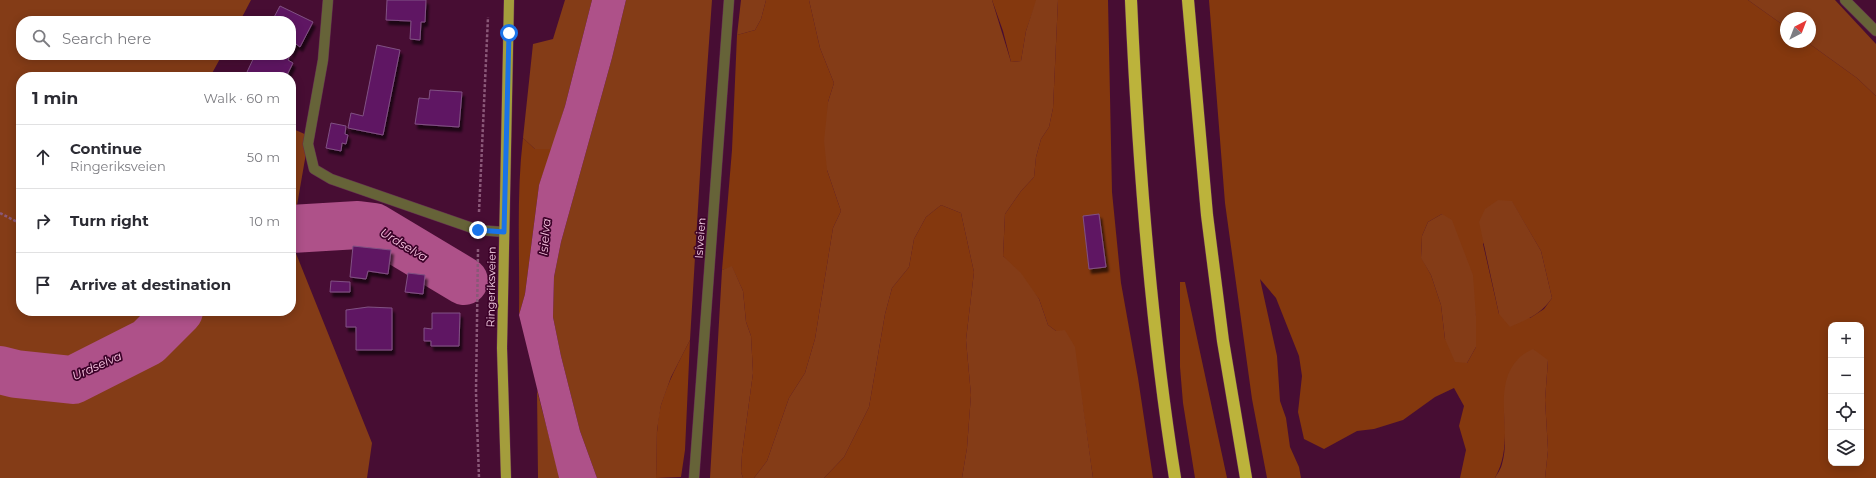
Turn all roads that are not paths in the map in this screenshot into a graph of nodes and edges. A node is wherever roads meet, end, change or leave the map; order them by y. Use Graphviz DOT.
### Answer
graph roads {
  1 [pos="328,0"];
  2 [pos="509,0"];
  3 [pos="729,0"];
  4 [pos="1131,0"];
  5 [pos="1188,0"];
  6 [pos="1845,0"];
  7 [pos="1876,31"];
  8 [pos="504,232"];
  9 [pos="506,478"];
  10 [pos="694,478"];
  11 [pos="1175,478"];
  12 [pos="1246,478"];
  1 -- 8 [label="street"];
  2 -- 8 [label="main road, Ringeriksveien"];
  3 -- 10 [label="street, Isiveien"];
  4 -- 11 [label="highway"];
  5 -- 12 [label="highway"];
  6 -- 7 [label="street"];
  8 -- 9 [label="main road, Ringeriksveien"];
}
